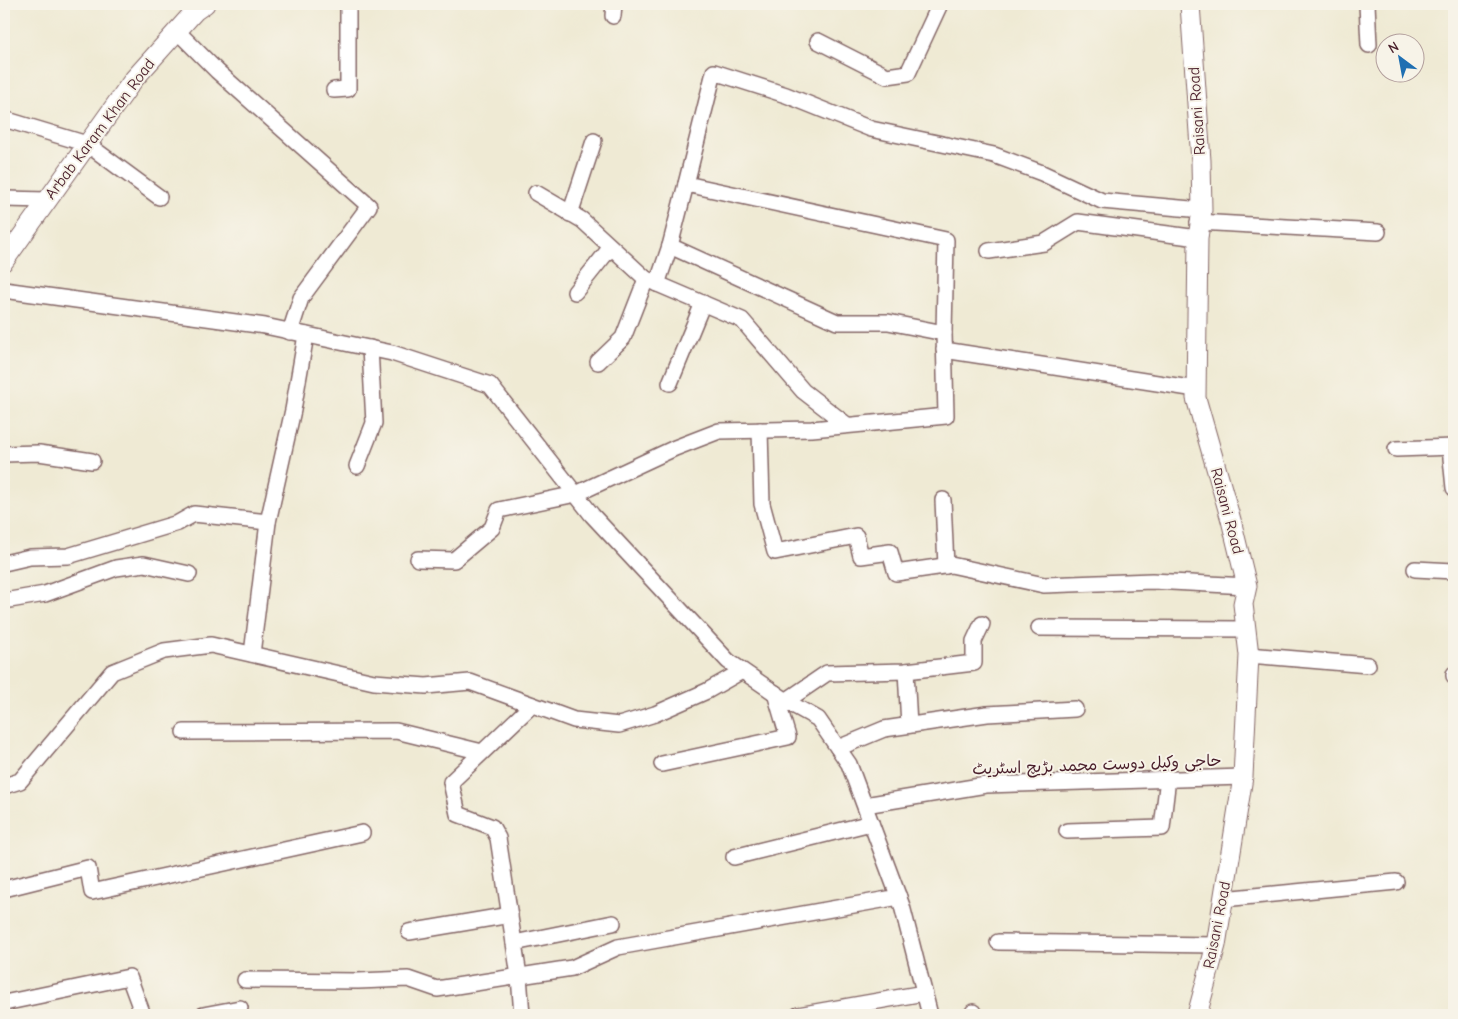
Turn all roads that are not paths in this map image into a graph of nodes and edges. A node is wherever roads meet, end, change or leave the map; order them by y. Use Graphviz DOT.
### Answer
graph roads {
  1 [pos="205,4"];
  2 [pos="348,4"];
  3 [pos="940,4"];
  4 [pos="1190,4"];
  5 [pos="1367,4"];
  6 [pos="177,31"];
  7 [pos="818,40"];
  8 [pos="1369,44"];
  9 [pos="334,90"];
  10 [pos="4,119"];
  11 [pos="594,141"];
  12 [pos="87,144"];
  13 [pos="686,184"];
  14 [pos="536,193"];
  15 [pos="159,197"];
  16 [pos="4,200"];
  17 [pos="47,200"];
  18 [pos="570,214"];
  19 [pos="1199,224"];
  20 [pos="1378,232"];
  21 [pos="670,246"];
  22 [pos="611,247"];
  23 [pos="989,251"];
  24 [pos="4,258"];
  25 [pos="652,282"];
  26 [pos="4,290"];
  27 [pos="575,292"];
  28 [pos="703,304"];
  29 [pos="290,332"];
  30 [pos="944,333"];
  31 [pos="306,335"];
  32 [pos="370,348"];
  33 [pos="944,350"];
  34 [pos="598,362"];
  35 [pos="670,383"];
  36 [pos="1196,390"];
  37 [pos="847,425"];
  38 [pos="760,430"];
  39 [pos="1452,447"];
  40 [pos="1396,450"];
  41 [pos="4,454"];
  42 [pos="92,461"];
  43 [pos="357,466"];
  44 [pos="1454,488"];
  45 [pos="576,494"];
  46 [pos="943,500"];
  47 [pos="268,522"];
  48 [pos="418,559"];
  49 [pos="4,563"];
  50 [pos="946,566"];
  51 [pos="1415,569"];
  52 [pos="1454,571"];
  53 [pos="189,574"];
  54 [pos="1247,586"];
  55 [pos="4,600"];
  56 [pos="982,624"];
  57 [pos="1039,628"];
  58 [pos="1247,629"];
  59 [pos="252,654"];
  60 [pos="1249,655"];
  61 [pos="1368,665"];
  62 [pos="742,670"];
  63 [pos="906,671"];
  64 [pos="780,697"];
  65 [pos="532,705"];
  66 [pos="1075,709"];
  67 [pos="909,725"];
  68 [pos="184,732"];
  69 [pos="838,748"];
  70 [pos="482,752"];
  71 [pos="662,764"];
  72 [pos="1243,777"];
  73 [pos="1168,778"];
  74 [pos="4,786"];
  75 [pos="865,805"];
  76 [pos="872,824"];
  77 [pos="1067,831"];
  78 [pos="362,832"];
  79 [pos="734,857"];
  80 [pos="1396,882"];
  81 [pos="4,889"];
  82 [pos="899,897"];
  83 [pos="1223,899"];
  84 [pos="510,914"];
  85 [pos="613,922"];
  86 [pos="409,932"];
  87 [pos="998,942"];
  88 [pos="514,943"];
  89 [pos="1216,945"];
  90 [pos="519,976"];
  91 [pos="245,980"];
  92 [pos="924,993"];
  93 [pos="4,1003"];
  94 [pos="240,1008"];
  95 [pos="143,1015"];
  96 [pos="203,1015"];
  97 [pos="522,1015"];
  98 [pos="798,1015"];
  99 [pos="930,1015"];
  100 [pos="1197,1015"];
  1 -- 6 [label="main road, Arbab Karam Khan Road"];
  2 -- 9 [label="street"];
  3 -- 7 [label="street"];
  4 -- 19 [label="main road, Raisani Road"];
  5 -- 8 [label="street"];
  6 -- 12 [label="main road, Arbab Karam Khan Road"];
  6 -- 29 [label="street"];
  10 -- 12 [label="street"];
  11 -- 18 [label="street"];
  12 -- 15 [label="street"];
  12 -- 17 [label="main road, Arbab Karam Khan Road"];
  13 -- 19 [label="street"];
  13 -- 21 [label="street"];
  13 -- 30 [label="street"];
  14 -- 18 [label="street"];
  16 -- 17 [label="street"];
  17 -- 24 [label="main road, Arbab Karam Khan Road"];
  18 -- 22 [label="street"];
  19 -- 20 [label="street"];
  19 -- 23 [label="street"];
  19 -- 36 [label="main road, Raisani Road"];
  21 -- 25 [label="street"];
  21 -- 30 [label="street"];
  22 -- 25 [label="street"];
  22 -- 27 [label="street"];
  25 -- 28 [label="street"];
  25 -- 34 [label="street"];
  26 -- 29 [label="street"];
  28 -- 35 [label="street"];
  28 -- 37 [label="street"];
  29 -- 31 [label="street"];
  30 -- 33 [label="street"];
  31 -- 32 [label="street"];
  31 -- 47 [label="street"];
  32 -- 43 [label="street"];
  32 -- 45 [label="street"];
  33 -- 36 [label="street"];
  33 -- 37 [label="street"];
  36 -- 54 [label="main road, Raisani Road"];
  37 -- 38 [label="street"];
  38 -- 45 [label="street"];
  38 -- 50 [label="street"];
  39 -- 40 [label="street"];
  39 -- 44 [label="street"];
  41 -- 42 [label="street"];
  45 -- 48 [label="street"];
  45 -- 62 [label="street"];
  46 -- 50 [label="street"];
  47 -- 49 [label="street"];
  47 -- 59 [label="street"];
  50 -- 54 [label="street"];
  51 -- 52 [label="street"];
  53 -- 55 [label="street"];
  54 -- 58 [label="main road, Raisani Road"];
  56 -- 63 [label="street"];
  57 -- 58 [label="street"];
  58 -- 60 [label="main road, Raisani Road"];
  59 -- 65 [label="street"];
  59 -- 74 [label="street"];
  60 -- 61 [label="street"];
  60 -- 72 [label="main road, Raisani Road"];
  62 -- 64 [label="street"];
  62 -- 65 [label="street"];
  63 -- 64 [label="street"];
  63 -- 67 [label="street"];
  64 -- 69 [label="street"];
  64 -- 71 [label="street"];
  65 -- 70 [label="street"];
  66 -- 67 [label="street"];
  67 -- 69 [label="street"];
  68 -- 70 [label="street"];
  69 -- 75 [label="street"];
  70 -- 84 [label="street"];
  72 -- 73 [label="street, حاجی وکیل دوست محمد بڑیچ اسٹریٹ"];
  72 -- 83 [label="main road, Raisani Road"];
  73 -- 75 [label="street, حاجی وکیل دوست محمد بڑیچ اسٹریٹ"];
  73 -- 77 [label="street"];
  75 -- 76 [label="street"];
  76 -- 79 [label="street"];
  76 -- 82 [label="street"];
  78 -- 81 [label="street"];
  80 -- 83 [label="street"];
  82 -- 90 [label="street"];
  82 -- 92 [label="street"];
  83 -- 89 [label="main road, Raisani Road"];
  84 -- 86 [label="street"];
  84 -- 88 [label="street"];
  85 -- 88 [label="street"];
  87 -- 89 [label="street"];
  88 -- 90 [label="street"];
  89 -- 100 [label="main road, Raisani Road"];
  90 -- 91 [label="street"];
  90 -- 97 [label="street"];
  92 -- 98 [label="street"];
  92 -- 99 [label="street"];
  93 -- 95 [label="street"];
  94 -- 96 [label="street"];
}
